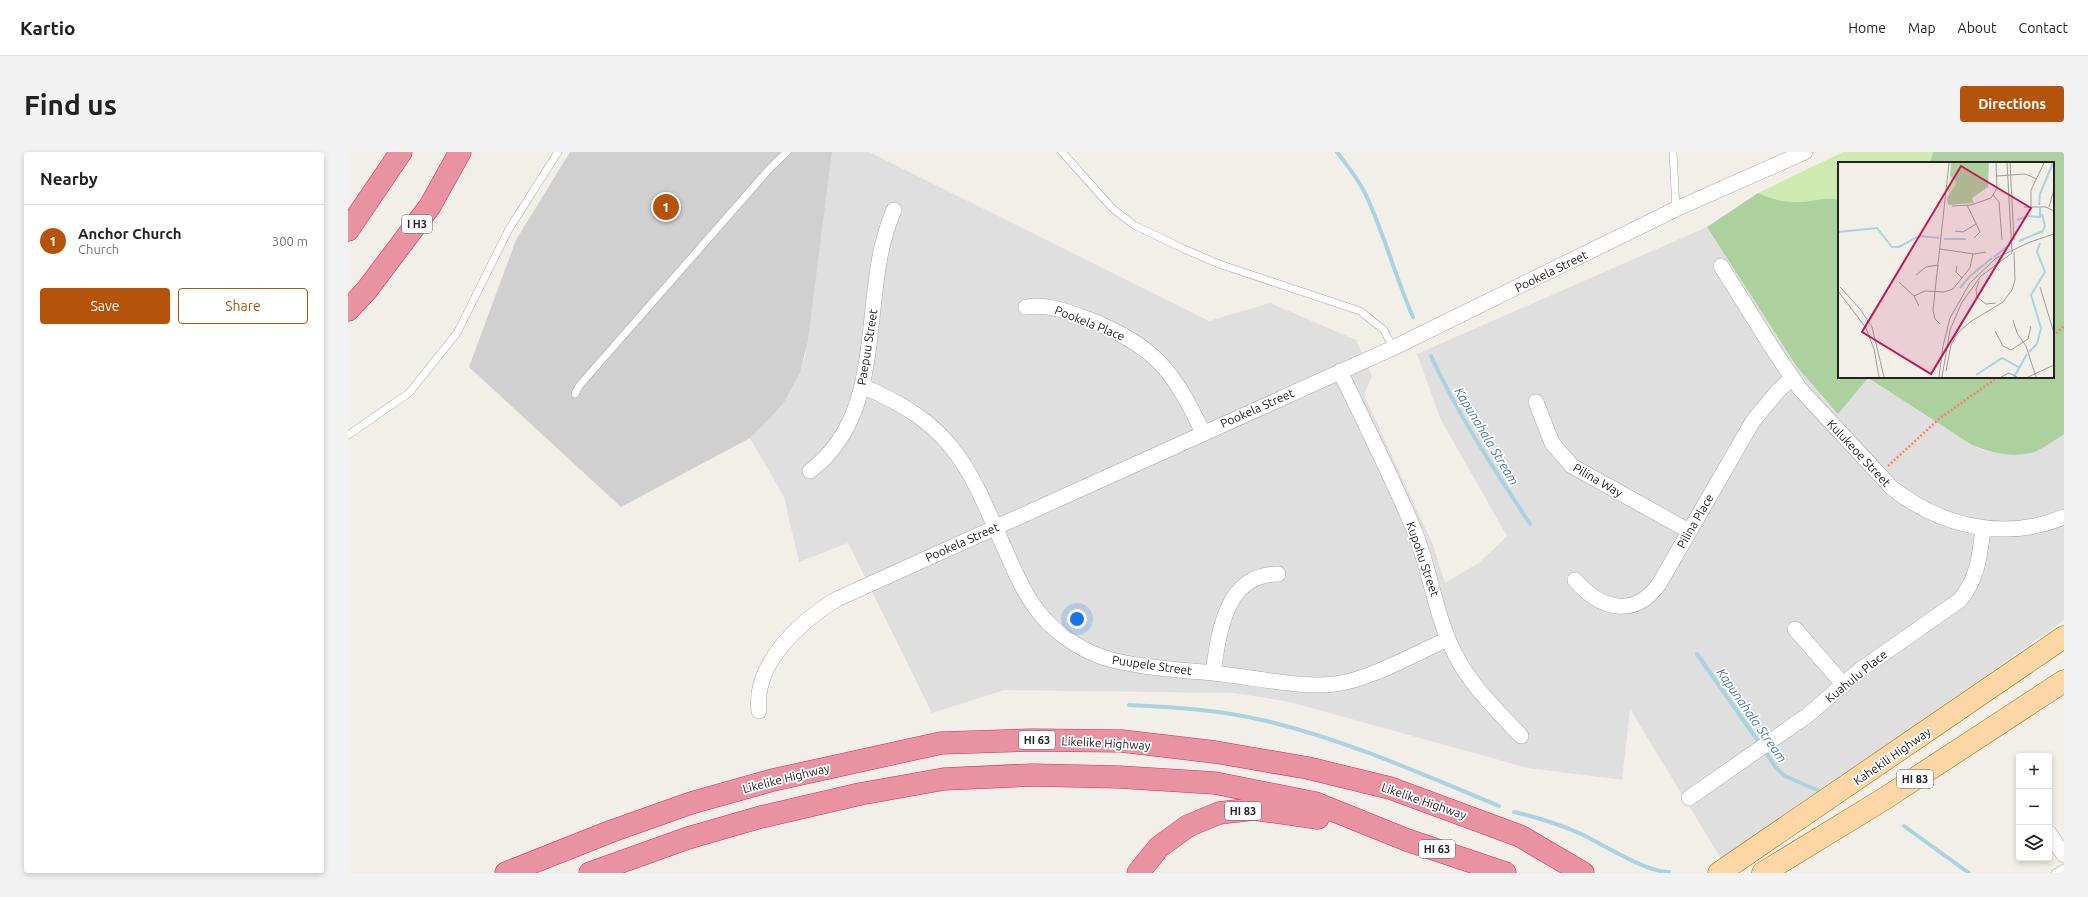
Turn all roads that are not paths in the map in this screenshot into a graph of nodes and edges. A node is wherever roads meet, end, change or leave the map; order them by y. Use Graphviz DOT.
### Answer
graph roads {
  1 [pos="401,152"];
  2 [pos="460,152"];
  3 [pos="558,152"];
  4 [pos="1062,152"];
  5 [pos="1673,152"];
  6 [pos="1805,152"];
  7 [pos="786,153"];
  8 [pos="1789,156"];
  9 [pos="894,210"];
  10 [pos="1676,210"];
  11 [pos="348,230"];
  12 [pos="1721,266"];
  13 [pos="366,291"];
  14 [pos="1026,307"];
  15 [pos="348,310"];
  16 [pos="348,314"];
  17 [pos="1393,348"];
  18 [pos="1340,371"];
  19 [pos="1792,378"];
  20 [pos="862,386"];
  21 [pos="575,394"];
  22 [pos="1536,402"];
  23 [pos="1203,433"];
  24 [pos="348,435"];
  25 [pos="810,471"];
  26 [pos="2064,517"];
  27 [pos="995,527"];
  28 [pos="1983,528"];
  29 [pos="1689,531"];
  30 [pos="1278,574"];
  31 [pos="1575,580"];
  32 [pos="1795,629"];
  33 [pos="2064,637"];
  34 [pos="1448,639"];
  35 [pos="1213,673"];
  36 [pos="2064,681"];
  37 [pos="1844,684"];
  38 [pos="759,711"];
  39 [pos="1521,736"];
  40 [pos="1689,798"];
  41 [pos="1370,826"];
  42 [pos="2052,837"];
  43 [pos="2064,855"];
  44 [pos="1575,868"];
  45 [pos="2064,868"];
  46 [pos="506,873"];
  47 [pos="590,873"];
  48 [pos="1138,873"];
  49 [pos="1505,873"];
  50 [pos="1597,873"];
  51 [pos="1719,873"];
  52 [pos="1763,873"];
  53 [pos="2055,873"];
  1 -- 11 [label="highway"];
  2 -- 13 [label="highway, I H3"];
  3 -- 24 [label="lane"];
  4 -- 17 [label="lane"];
  5 -- 10 [label="lane"];
  6 -- 8 [label="street, Pookela Street"];
  7 -- 21 [label="lane"];
  8 -- 10 [label="street, Pookela Street"];
  9 -- 20 [label="street, Paepuu Street"];
  10 -- 17 [label="street, Pookela Street"];
  12 -- 19 [label="street, Kulukeoe Street"];
  13 -- 15 [label="highway, I H3"];
  13 -- 16 [label="highway"];
  14 -- 23 [label="street, Pookela Place"];
  17 -- 18 [label="street, Pookela Street"];
  18 -- 23 [label="street, Pookela Street"];
  18 -- 34 [label="street, Kupohu Street"];
  19 -- 28 [label="street, Kulukeoe Street"];
  19 -- 29 [label="street, Pilina Place"];
  20 -- 25 [label="street, Paepuu Street"];
  20 -- 27 [label="street, Puupele Street"];
  22 -- 29 [label="street, Pilina Way"];
  23 -- 27 [label="street, Pookela Street"];
  26 -- 28 [label="street, Kulukeoe Street"];
  27 -- 35 [label="street, Puupele Street"];
  27 -- 38 [label="street, Pookela Street"];
  28 -- 37 [label="street, Kuahulu Place"];
  29 -- 31 [label="street, Pilina Place"];
  30 -- 35 [label="street"];
  32 -- 37 [label="street"];
  33 -- 51 [label="main road, Kahekili Highway / HI 83"];
  34 -- 35 [label="street, Puupele Street"];
  34 -- 39 [label="street, Kupohu Street"];
  36 -- 52 [label="main road, HI 83"];
  37 -- 40 [label="street, Kuahulu Place"];
  41 -- 47 [label="highway, HI 63"];
  41 -- 48 [label="highway, HI 83"];
  41 -- 49 [label="highway, HI 63"];
  42 -- 43 [label="street"];
  44 -- 46 [label="highway, Likelike Highway / HI 63"];
  44 -- 50 [label="highway, Likelike Highway"];
  45 -- 53 [label="lane"];
}
